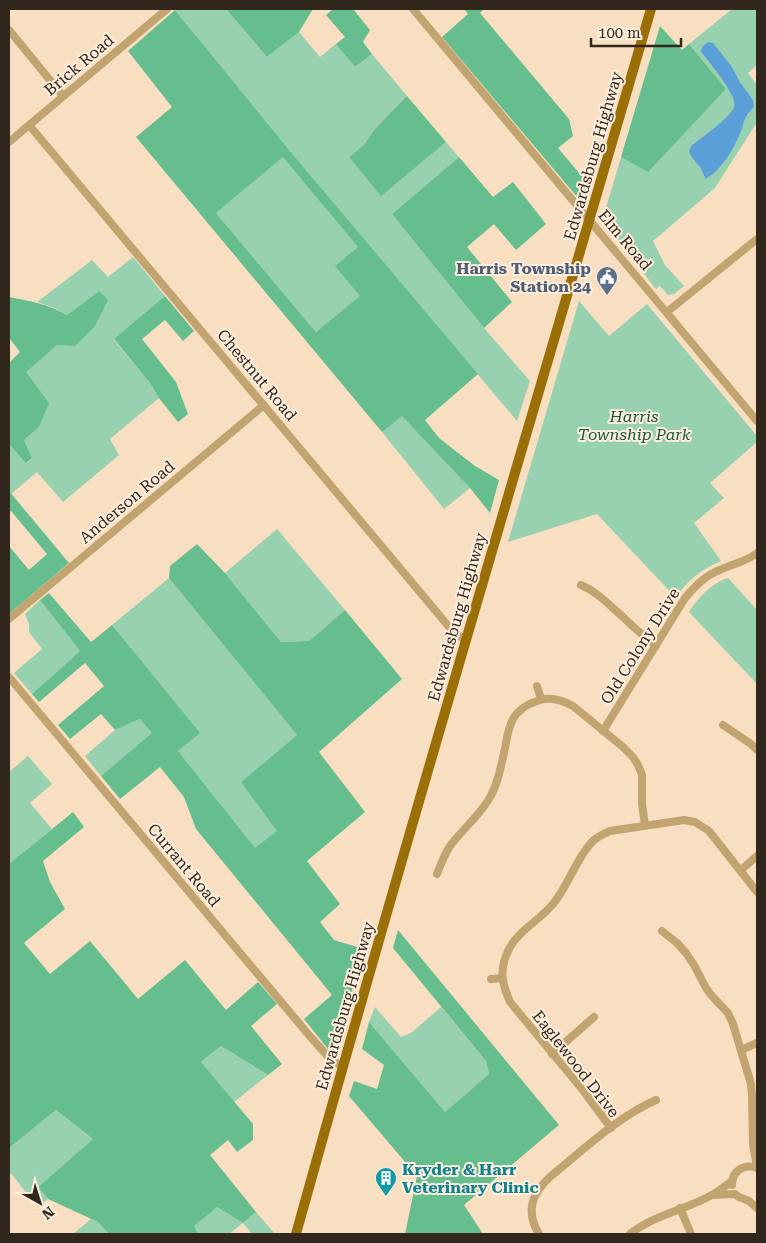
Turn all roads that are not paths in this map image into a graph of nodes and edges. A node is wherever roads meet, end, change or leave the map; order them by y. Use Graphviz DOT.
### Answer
graph roads {
  1 [pos="167,9"];
  2 [pos="413,9"];
  3 [pos="651,9"];
  4 [pos="9,30"];
  5 [pos="63,96"];
  6 [pos="29,125"];
  7 [pos="9,142"];
  8 [pos="590,220"];
  9 [pos="757,239"];
  10 [pos="667,312"];
  11 [pos="264,405"];
  12 [pos="757,421"];
  13 [pos="757,553"];
  14 [pos="581,585"];
  15 [pos="9,619"];
  16 [pos="466,640"];
  17 [pos="656,646"];
  18 [pos="9,677"];
  19 [pos="537,686"];
  20 [pos="541,699"];
  21 [pos="723,726"];
  22 [pos="603,731"];
  23 [pos="757,750"];
  24 [pos="645,825"];
  25 [pos="757,856"];
  26 [pos="741,870"];
  27 [pos="437,874"];
  28 [pos="757,892"];
  29 [pos="662,931"];
  30 [pos="502,978"];
  31 [pos="491,979"];
  32 [pos="594,1017"];
  33 [pos="757,1043"];
  34 [pos="741,1050"];
  35 [pos="552,1054"];
  36 [pos="343,1066"];
  37 [pos="656,1100"];
  38 [pos="755,1123"];
  39 [pos="611,1128"];
  40 [pos="754,1145"];
  41 [pos="745,1166"];
  42 [pos="757,1167"];
  43 [pos="732,1181"];
  44 [pos="735,1194"];
  45 [pos="712,1195"];
  46 [pos="753,1200"];
  47 [pos="522,1205"];
  48 [pos="531,1207"];
  49 [pos="680,1208"];
  50 [pos="757,1208"];
  51 [pos="296,1234"];
  52 [pos="539,1234"];
  53 [pos="630,1234"];
  54 [pos="691,1234"];
  1 -- 5 [label="street, Brick Road"];
  2 -- 8 [label="street, Elm Road"];
  3 -- 8 [label="main road, Edwardsburg Highway"];
  4 -- 5 [label="street"];
  5 -- 6 [label="street, Brick Road"];
  6 -- 7 [label="street, Brick Road"];
  6 -- 11 [label="street, Chestnut Road"];
  8 -- 10 [label="street, Elm Road"];
  8 -- 16 [label="main road, Edwardsburg Highway"];
  9 -- 10 [label="street"];
  10 -- 12 [label="street, Elm Road"];
  11 -- 15 [label="street, Anderson Road"];
  11 -- 16 [label="street, Chestnut Road"];
  13 -- 17 [label="street, Old Colony Drive"];
  14 -- 17 [label="street"];
  16 -- 36 [label="main road, Edwardsburg Highway"];
  17 -- 22 [label="street, Old Colony Drive"];
  18 -- 36 [label="street, Currant Road"];
  19 -- 20 [label="street"];
  20 -- 22 [label="street"];
  20 -- 27 [label="street"];
  21 -- 23 [label="street"];
  22 -- 24 [label="street"];
  24 -- 26 [label="street"];
  24 -- 30 [label="street"];
  25 -- 26 [label="street"];
  26 -- 28 [label="street"];
  29 -- 34 [label="street"];
  30 -- 31 [label="street"];
  30 -- 35 [label="street, Eaglewood Drive"];
  32 -- 35 [label="street"];
  33 -- 34 [label="street"];
  34 -- 38 [label="street"];
  35 -- 39 [label="street, Eaglewood Drive"];
  36 -- 51 [label="main road, Edwardsburg Highway"];
  37 -- 39 [label="street"];
  38 -- 40 [label="street"];
  39 -- 48 [label="street, Eaglewood Drive"];
  40 -- 41 [label="street"];
  40 -- 42 [label="street"];
  41 -- 42 [label="street"];
  41 -- 43 [label="street"];
  43 -- 44 [label="street"];
  43 -- 45 [label="street"];
  44 -- 45 [label="street"];
  44 -- 46 [label="street"];
  45 -- 49 [label="street"];
  46 -- 50 [label="street"];
  47 -- 48 [label="street"];
  48 -- 52 [label="street"];
  49 -- 53 [label="street"];
  49 -- 54 [label="street"];
}
